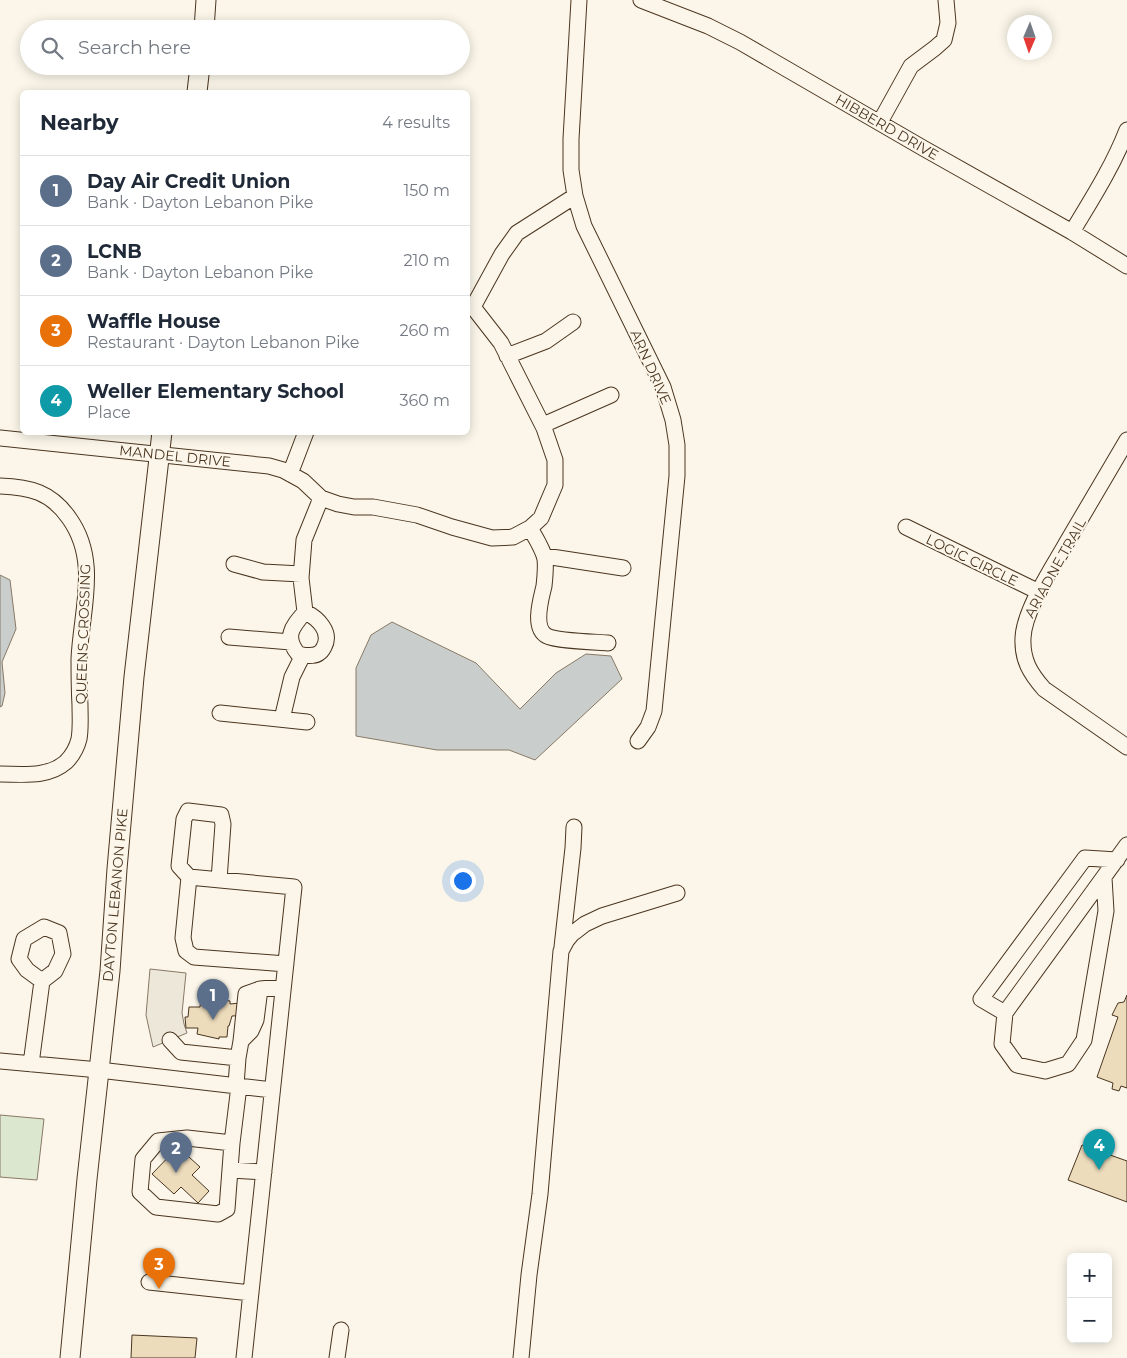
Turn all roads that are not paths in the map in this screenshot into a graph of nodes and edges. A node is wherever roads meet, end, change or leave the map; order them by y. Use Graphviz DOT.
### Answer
graph roads {
  1 [pos="206,0"];
  2 [pos="579,0"];
  3 [pos="641,0"];
  4 [pos="946,0"];
  5 [pos="205,20"];
  6 [pos="199,75"];
  7 [pos="197,90"];
  8 [pos="880,122"];
  9 [pos="1127,130"];
  10 [pos="575,196"];
  11 [pos="1072,232"];
  12 [pos="1127,266"];
  13 [pos="470,306"];
  14 [pos="573,322"];
  15 [pos="507,356"];
  16 [pos="611,395"];
  17 [pos="543,425"];
  18 [pos="162,435"];
  19 [pos="305,435"];
  20 [pos="0,438"];
  21 [pos="1127,440"];
  22 [pos="160,454"];
  23 [pos="290,474"];
  24 [pos="0,486"];
  25 [pos="322,498"];
  26 [pos="906,527"];
  27 [pos="530,528"];
  28 [pos="545,556"];
  29 [pos="234,564"];
  30 [pos="623,568"];
  31 [pos="301,574"];
  32 [pos="1039,592"];
  33 [pos="305,612"];
  34 [pos="229,637"];
  35 [pos="291,642"];
  36 [pos="608,643"];
  37 [pos="303,655"];
  38 [pos="220,713"];
  39 [pos="282,719"];
  40 [pos="307,722"];
  41 [pos="638,741"];
  42 [pos="1127,747"];
  43 [pos="0,774"];
  44 [pos="574,827"];
  45 [pos="1127,845"];
  46 [pos="1117,860"];
  47 [pos="189,877"];
  48 [pos="1104,878"];
  49 [pos="219,880"];
  50 [pos="677,893"];
  51 [pos="562,949"];
  52 [pos="286,964"];
  53 [pos="42,980"];
  54 [pos="283,987"];
  55 [pos="260,988"];
  56 [pos="1005,1013"];
  57 [pos="170,1040"];
  58 [pos="241,1041"];
  59 [pos="238,1058"];
  60 [pos="0,1061"];
  61 [pos="31,1064"];
  62 [pos="99,1070"];
  63 [pos="237,1086"];
  64 [pos="272,1090"];
  65 [pos="232,1144"];
  66 [pos="230,1170"];
  67 [pos="264,1172"];
  68 [pos="149,1282"];
  69 [pos="251,1292"];
  70 [pos="341,1330"];
  71 [pos="70,1358"];
  72 [pos="244,1358"];
  73 [pos="337,1358"];
  74 [pos="521,1358"];
  1 -- 5 [label="main road"];
  2 -- 10 [label="street, ARN DRIVE"];
  3 -- 8 [label="street, HIBBERD DRIVE"];
  4 -- 8 [label="street"];
  6 -- 7 [label="main road"];
  8 -- 11 [label="street, HIBBERD DRIVE"];
  9 -- 11 [label="street"];
  10 -- 13 [label="street"];
  10 -- 41 [label="street, ARN DRIVE"];
  11 -- 12 [label="street, HIBBERD DRIVE"];
  13 -- 15 [label="street"];
  14 -- 15 [label="street"];
  15 -- 17 [label="street"];
  16 -- 17 [label="street"];
  17 -- 27 [label="street"];
  18 -- 22 [label="main road, DAYTON LEBANON PIKE"];
  19 -- 23 [label="street"];
  20 -- 22 [label="street, MANDEL DRIVE"];
  21 -- 32 [label="street, ARIADNE TRAIL"];
  22 -- 23 [label="street, MANDEL DRIVE"];
  22 -- 62 [label="main road, DAYTON LEBANON PIKE"];
  23 -- 25 [label="street, MANDEL DRIVE"];
  24 -- 43 [label="street, QUEENS CROSSING"];
  25 -- 27 [label="street, MANDEL DRIVE"];
  25 -- 31 [label="street"];
  26 -- 32 [label="street, LOGIC CIRCLE"];
  27 -- 28 [label="street"];
  28 -- 30 [label="street"];
  28 -- 36 [label="street"];
  29 -- 31 [label="street"];
  31 -- 33 [label="street"];
  32 -- 42 [label="street, ARIADNE TRAIL"];
  33 -- 35 [label="street"];
  33 -- 37 [label="street"];
  34 -- 35 [label="street"];
  35 -- 37 [label="street"];
  37 -- 39 [label="street"];
  38 -- 39 [label="street"];
  39 -- 40 [label="street"];
  44 -- 51 [label="street"];
  45 -- 46 [label="street"];
  46 -- 48 [label="street"];
  46 -- 56 [label="street"];
  47 -- 49 [label="street"];
  47 -- 49 [label="street"];
  47 -- 52 [label="street"];
  48 -- 56 [label="street"];
  48 -- 56 [label="street"];
  49 -- 52 [label="street"];
  50 -- 51 [label="street"];
  51 -- 74 [label="street"];
  52 -- 54 [label="street"];
  53 -- 61 [label="street"];
  54 -- 55 [label="street"];
  54 -- 64 [label="street"];
  55 -- 58 [label="street"];
  55 -- 58 [label="street"];
  57 -- 59 [label="street"];
  58 -- 59 [label="street"];
  59 -- 63 [label="street"];
  60 -- 61 [label="street"];
  61 -- 62 [label="street"];
  62 -- 63 [label="street"];
  62 -- 71 [label="main road, DAYTON LEBANON PIKE"];
  63 -- 64 [label="street"];
  63 -- 65 [label="street"];
  64 -- 67 [label="street"];
  65 -- 66 [label="street"];
  65 -- 66 [label="street"];
  66 -- 67 [label="street"];
  67 -- 69 [label="street"];
  68 -- 69 [label="street"];
  69 -- 72 [label="street"];
  70 -- 73 [label="street"];
}
